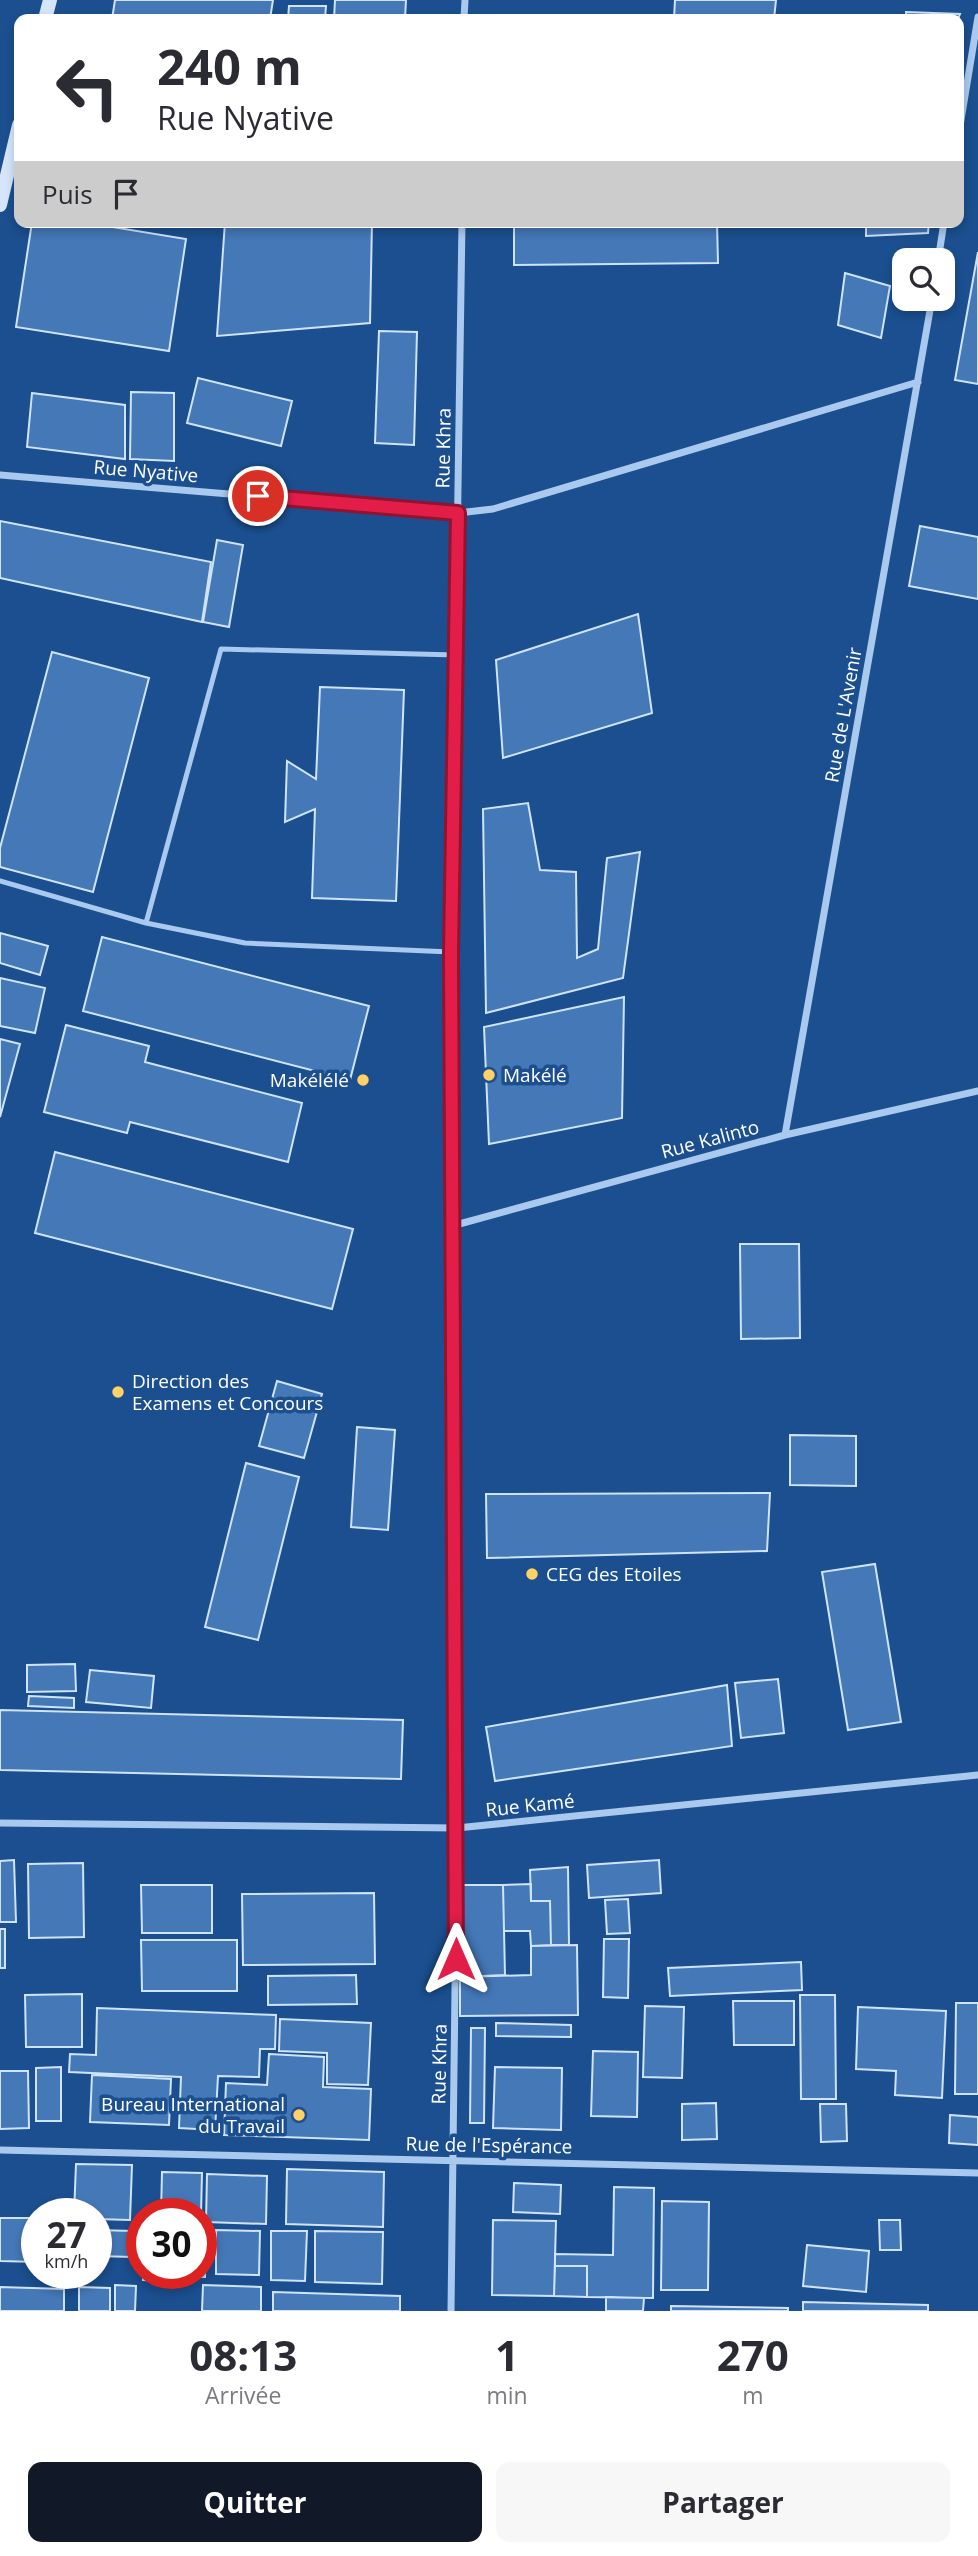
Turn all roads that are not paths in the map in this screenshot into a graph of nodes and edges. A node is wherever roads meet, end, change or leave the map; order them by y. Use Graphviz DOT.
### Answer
graph roads {
  1 [pos="978,17"];
  2 [pos="964,102"];
  3 [pos="14,146"];
  4 [pos="0,205"];
  5 [pos="461,228"];
  6 [pos="943,228"];
  7 [pos="940,248"];
  8 [pos="930,311"];
  9 [pos="918,382"];
  10 [pos="0,475"];
  11 [pos="458,513"];
  12 [pos="456,655"];
  13 [pos="0,881"];
  14 [pos="146,923"];
  15 [pos="451,953"];
  16 [pos="978,1091"];
  17 [pos="785,1135"];
  18 [pos="452,1226"];
  19 [pos="978,1775"];
  20 [pos="0,1823"];
  21 [pos="457,1828"];
  22 [pos="0,2150"];
  23 [pos="453,2160"];
  24 [pos="978,2173"];
  25 [pos="451,2311"];
  1 -- 2 [label="street"];
  3 -- 4 [label="main road"];
  5 -- 11 [label="street, Rue Khra"];
  6 -- 7 [label="street"];
  8 -- 9 [label="street, Rue de L'Avenir"];
  9 -- 11 [label="street, Rue Nyative"];
  9 -- 17 [label="street, Rue de L'Avenir"];
  10 -- 11 [label="street, Rue Nyative"];
  11 -- 12 [label="street, Rue Khra"];
  12 -- 14 [label="lane"];
  12 -- 15 [label="street, Rue Khra"];
  13 -- 14 [label="lane"];
  14 -- 15 [label="lane"];
  15 -- 18 [label="street, Rue Khra"];
  16 -- 17 [label="street, Rue Kalinto"];
  17 -- 18 [label="street, Rue Kalinto"];
  18 -- 21 [label="street, Rue Khra"];
  19 -- 21 [label="street, Rue Kamé"];
  20 -- 21 [label="street, Rue Kamé"];
  21 -- 23 [label="street, Rue Khra"];
  22 -- 23 [label="street, Rue de l'Espérance"];
  23 -- 24 [label="street, Rue de l'Espérance"];
  23 -- 25 [label="street, Rue Khra"];
}
